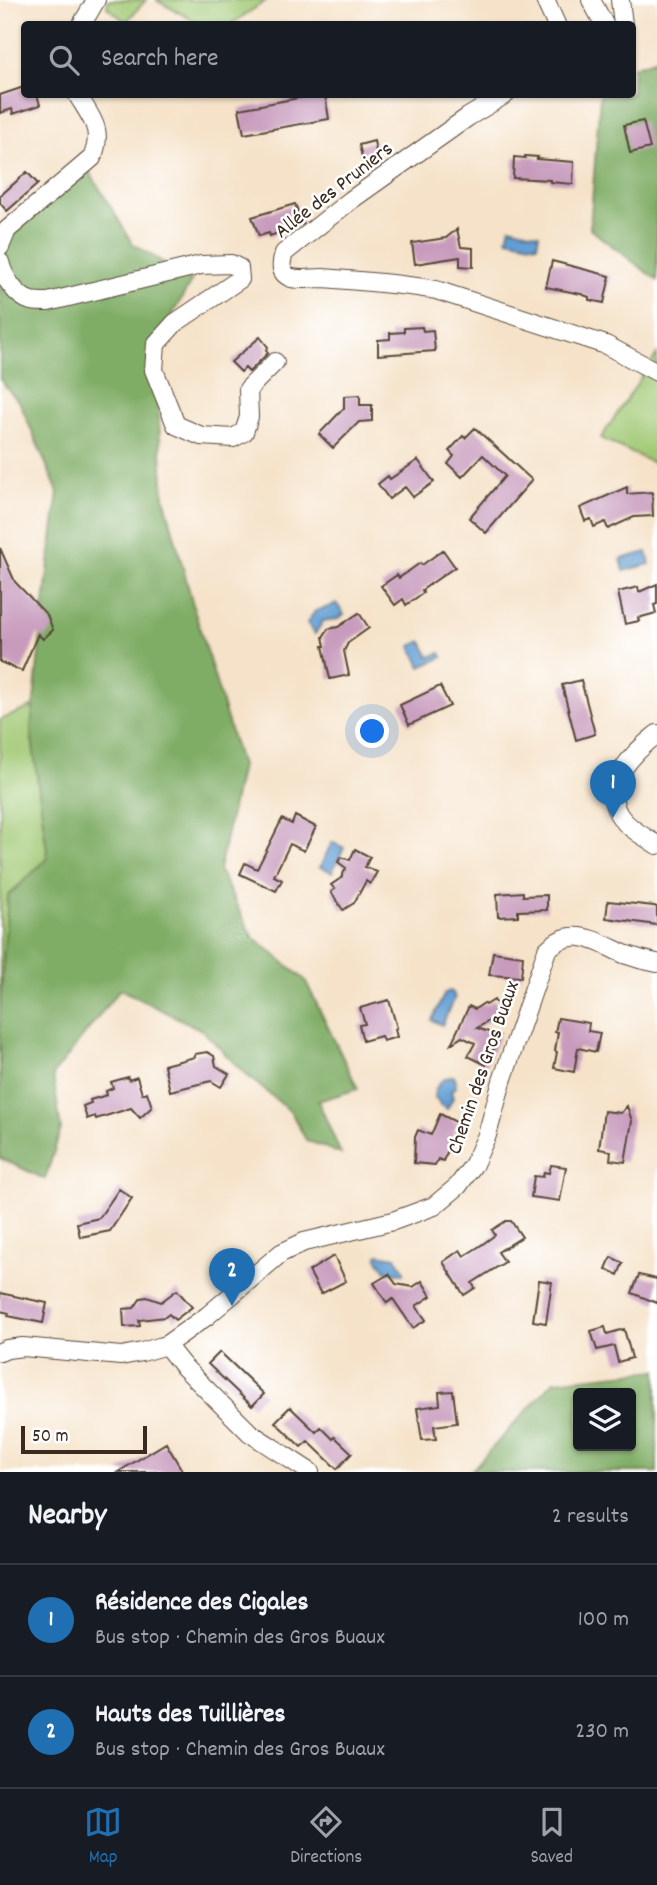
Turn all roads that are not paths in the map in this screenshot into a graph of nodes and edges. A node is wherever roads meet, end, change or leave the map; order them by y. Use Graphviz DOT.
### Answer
graph roads {
  1 [pos="96,0"];
  2 [pos="545,0"];
  3 [pos="591,0"];
  4 [pos="620,0"];
  5 [pos="84,21"];
  6 [pos="555,21"];
  7 [pos="602,21"];
  8 [pos="623,21"];
  9 [pos="79,98"];
  10 [pos="499,98"];
  11 [pos="0,247"];
  12 [pos="0,262"];
  13 [pos="275,362"];
  14 [pos="657,372"];
  15 [pos="657,734"];
  16 [pos="657,845"];
  17 [pos="657,963"];
  18 [pos="166,1345"];
  19 [pos="0,1352"];
  20 [pos="310,1472"];
  1 -- 5 [label="street"];
  2 -- 6 [label="street"];
  3 -- 7 [label="street"];
  4 -- 8 [label="street"];
  9 -- 11 [label="street"];
  10 -- 14 [label="street, Allée des Pruniers"];
  12 -- 13 [label="street"];
  15 -- 16 [label="street"];
  17 -- 18 [label="street, Chemin des Gros Buaux"];
  18 -- 19 [label="street, Chemin des Gros Buaux"];
  18 -- 20 [label="street"];
}
